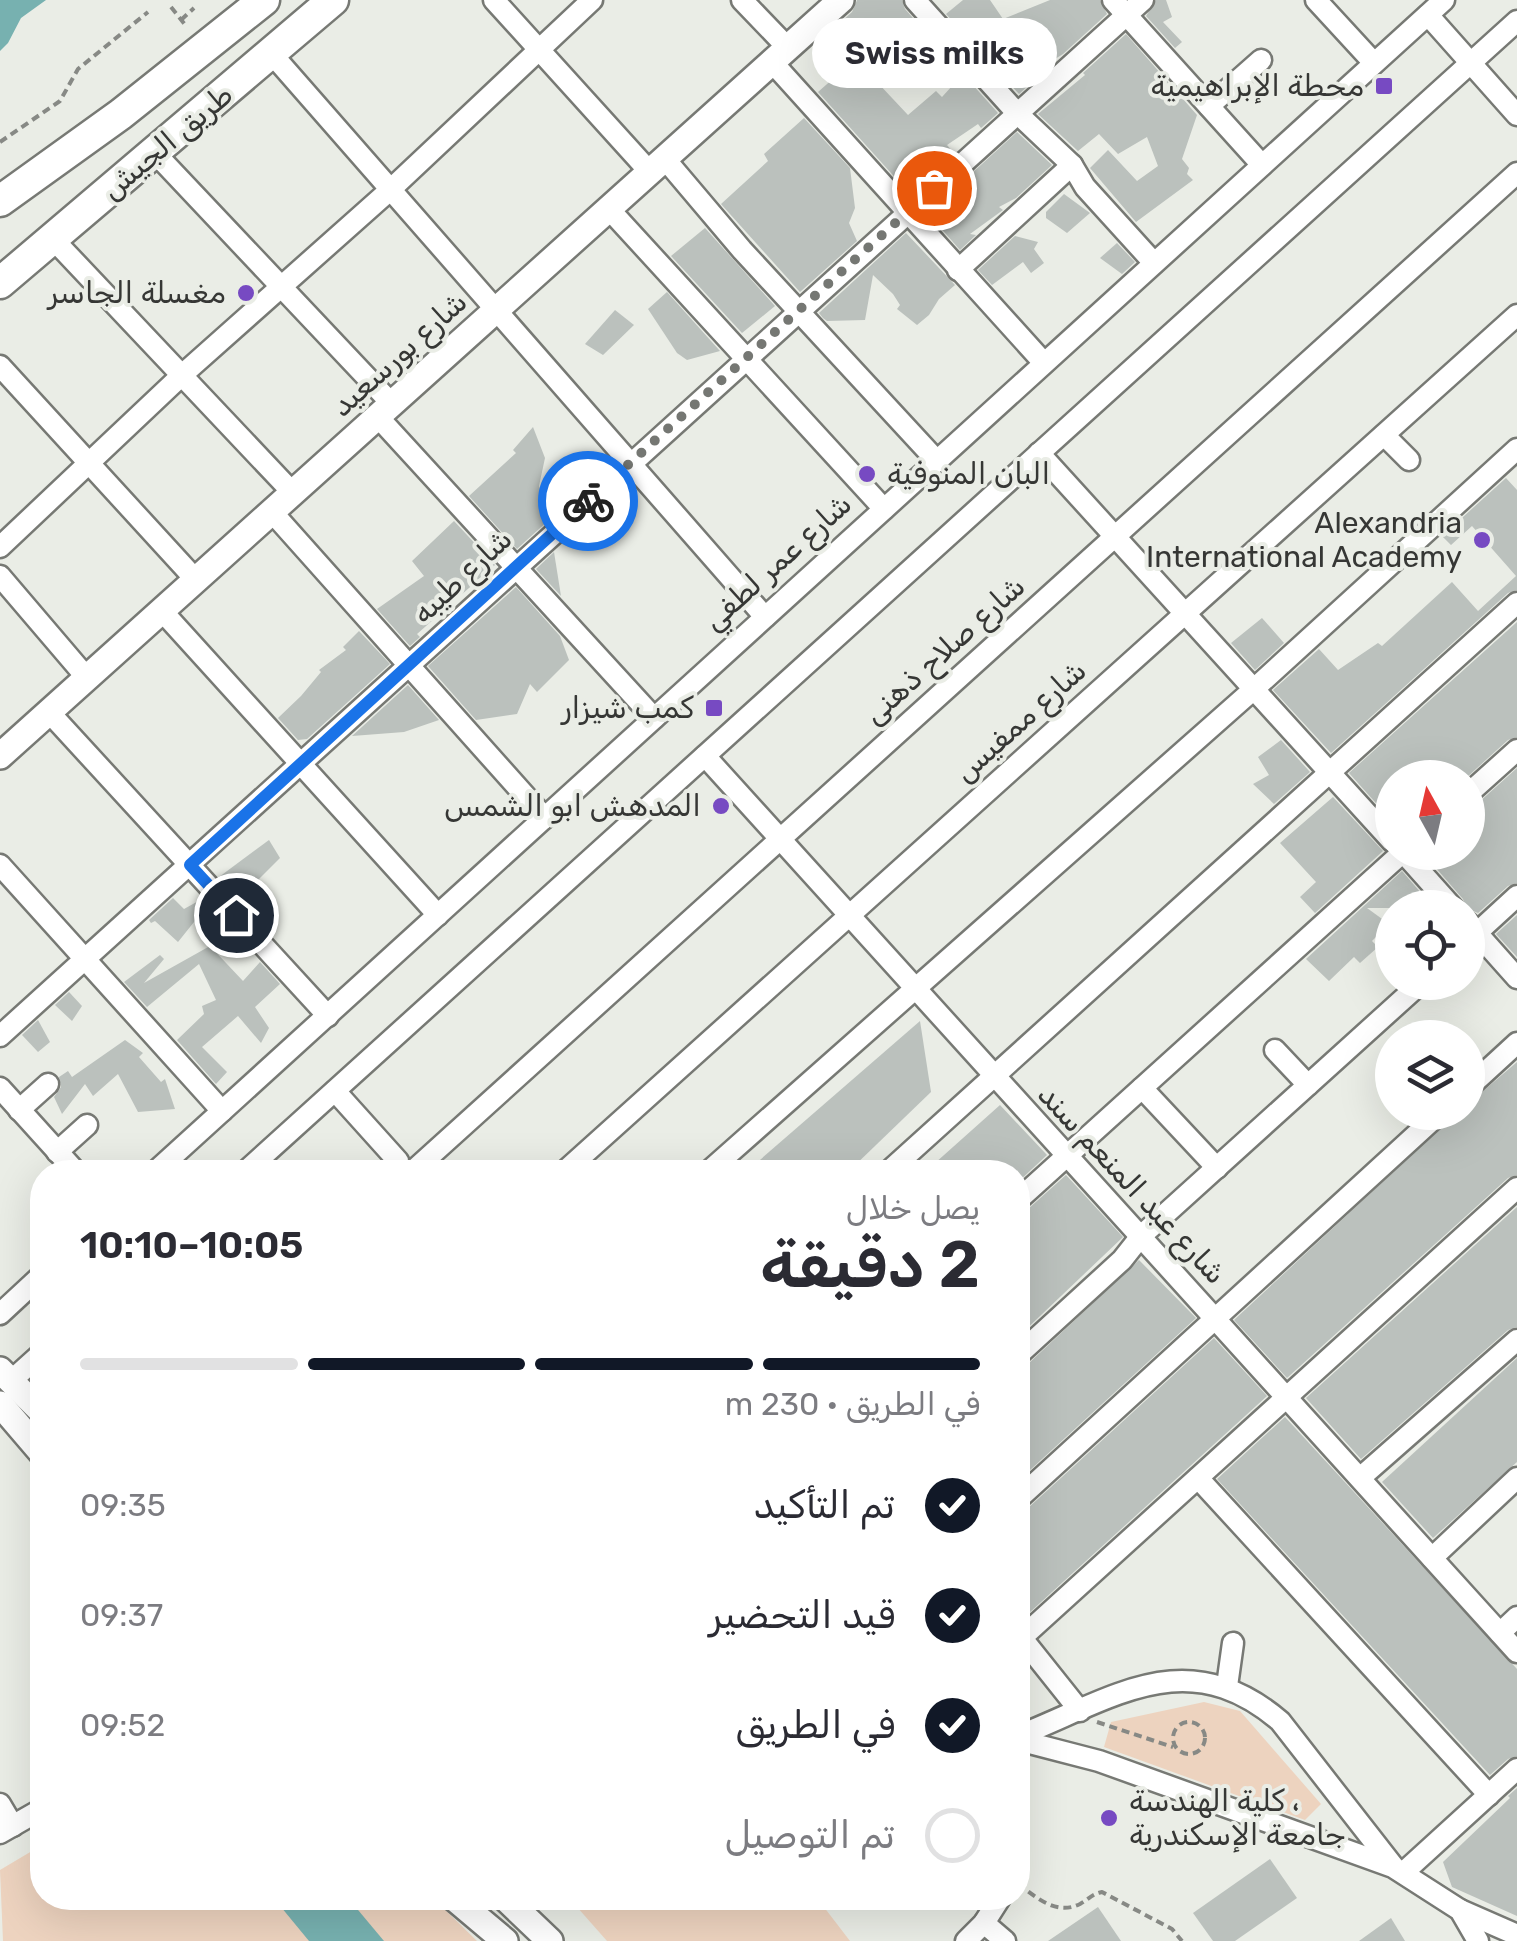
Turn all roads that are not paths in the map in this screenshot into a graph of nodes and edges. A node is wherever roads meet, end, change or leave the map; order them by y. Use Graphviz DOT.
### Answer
graph roads {
  1 [pos="264,0"];
  2 [pos="333,0"];
  3 [pos="494,0"];
  4 [pos="592,0"];
  5 [pos="742,0"];
  6 [pos="841,0"];
  7 [pos="915,0"];
  8 [pos="1143,0"];
  9 [pos="1316,0"];
  10 [pos="1444,0"];
  11 [pos="1119,8"];
  12 [pos="1428,15"];
  13 [pos="1517,21"];
  14 [pos="539,50"];
  15 [pos="271,53"];
  16 [pos="780,55"];
  17 [pos="1262,60"];
  18 [pos="1374,63"];
  19 [pos="1470,63"];
  20 [pos="1209,106"];
  21 [pos="1017,113"];
  22 [pos="1517,115"];
  23 [pos="155,153"];
  24 [pos="657,165"];
  25 [pos="1072,165"];
  26 [pos="1262,165"];
  27 [pos="1517,173"];
  28 [pos="390,190"];
  29 [pos="0,202"];
  30 [pos="609,209"];
  31 [pos="907,213"];
  32 [pos="53,239"];
  33 [pos="1154,263"];
  34 [pos="958,270"];
  35 [pos="0,283"];
  36 [pos="282,286"];
  37 [pos="800,309"];
  38 [pos="496,312"];
  39 [pos="1517,315"];
  40 [pos="746,358"];
  41 [pos="1044,363"];
  42 [pos="0,366"];
  43 [pos="182,374"];
  44 [pos="385,410"];
  45 [pos="1384,434"];
  46 [pos="1517,448"];
  47 [pos="1039,453"];
  48 [pos="1409,460"];
  49 [pos="937,461"];
  50 [pos="630,463"];
  51 [pos="89,464"];
  52 [pos="294,493"];
  53 [pos="884,509"];
  54 [pos="272,512"];
  55 [pos="1115,536"];
  56 [pos="0,547"];
  57 [pos="516,568"];
  58 [pos="0,576"];
  59 [pos="196,580"];
  60 [pos="1517,603"];
  61 [pos="162,610"];
  62 [pos="1185,614"];
  63 [pos="765,617"];
  64 [pos="407,667"];
  65 [pos="88,678"];
  66 [pos="1254,689"];
  67 [pos="49,712"];
  68 [pos="654,718"];
  69 [pos="1517,750"];
  70 [pos="0,756"];
  71 [pos="705,756"];
  72 [pos="300,765"];
  73 [pos="1330,772"];
  74 [pos="1485,779"];
  75 [pos="545,818"];
  76 [pos="1375,822"];
  77 [pos="780,840"];
  78 [pos="0,865"];
  79 [pos="190,865"];
  80 [pos="1384,870"];
  81 [pos="1418,870"];
  82 [pos="1437,890"];
  83 [pos="1517,896"];
  84 [pos="438,915"];
  85 [pos="848,917"];
  86 [pos="1485,921"];
  87 [pos="1485,947"];
  88 [pos="84,960"];
  89 [pos="1517,978"];
  90 [pos="914,990"];
  91 [pos="1402,1000"];
  92 [pos="328,1016"];
  93 [pos="0,1036"];
  94 [pos="1517,1043"];
  95 [pos="1276,1050"];
  96 [pos="1485,1072"];
  97 [pos="993,1078"];
  98 [pos="48,1084"];
  99 [pos="1308,1085"];
  100 [pos="0,1088"];
  101 [pos="1142,1088"];
  102 [pos="335,1091"];
  103 [pos="19,1110"];
  104 [pos="222,1112"];
  105 [pos="87,1125"];
  106 [pos="1421,1130"];
  107 [pos="57,1152"];
  108 [pos="1067,1155"];
  109 [pos="65,1160"];
  110 [pos="168,1160"];
  111 [pos="257,1160"];
  112 [pos="399,1160"];
  113 [pos="413,1160"];
  114 [pos="577,1160"];
  115 [pos="722,1160"];
  116 [pos="901,1160"];
  117 [pos="1217,1168"];
  118 [pos="1517,1188"];
  119 [pos="1030,1189"];
  120 [pos="1141,1236"];
  121 [pos="30,1285"];
  122 [pos="2,1309"];
  123 [pos="1215,1319"];
  124 [pos="1517,1340"];
  125 [pos="1030,1344"];
  126 [pos="30,1360"];
  127 [pos="3,1377"];
  128 [pos="1286,1397"];
  129 [pos="30,1401"];
  130 [pos="0,1404"];
  131 [pos="30,1439"];
  132 [pos="1198,1478"];
  133 [pos="1360,1478"];
  134 [pos="1030,1488"];
  135 [pos="1514,1488"];
  136 [pos="1432,1558"];
  137 [pos="1517,1617"];
  138 [pos="1030,1629"];
  139 [pos="1500,1633"];
  140 [pos="1233,1643"];
  141 [pos="1030,1652"];
  142 [pos="1517,1652"];
  143 [pos="1227,1686"];
  144 [pos="1080,1711"];
  145 [pos="1030,1733"];
  146 [pos="1030,1741"];
  147 [pos="1517,1770"];
  148 [pos="1488,1796"];
  149 [pos="0,1804"];
  150 [pos="30,1816"];
  151 [pos="6,1830"];
  152 [pos="1399,1870"];
  153 [pos="470,1910"];
  154 [pos="518,1910"];
  155 [pos="992,1910"];
  156 [pos="1460,1910"];
  157 [pos="984,1923"];
  158 [pos="1517,1935"];
  159 [pos="504,1941"];
  160 [pos="550,1941"];
  161 [pos="966,1941"];
  162 [pos="1005,1941"];
  163 [pos="1478,1941"];
  1 -- 29 [label="highway, طريق الجيش"];
  2 -- 15 [label="highway, طريق الجيش"];
  3 -- 14 [label="street"];
  4 -- 14 [label="street"];
  5 -- 16 [label="street"];
  6 -- 16 [label="main road, شارع بورسعيد"];
  7 -- 21 [label="street"];
  8 -- 11 [label="street, شارع طيبه"];
  9 -- 18 [label="street"];
  10 -- 12 [label="street, شارع عمر لطفي"];
  11 -- 20 [label="street"];
  11 -- 21 [label="street, شارع طيبه"];
  12 -- 18 [label="street, شارع عمر لطفي"];
  12 -- 19 [label="street"];
  13 -- 19 [label="street"];
  14 -- 24 [label="street"];
  14 -- 28 [label="street"];
  15 -- 23 [label="highway, طريق الجيش"];
  15 -- 28 [label="street"];
  16 -- 24 [label="main road, شارع بورسعيد"];
  16 -- 31 [label="street"];
  17 -- 20 [label="street"];
  18 -- 26 [label="street, شارع عمر لطفي"];
  19 -- 22 [label="street"];
  19 -- 47 [label="street"];
  20 -- 26 [label="street"];
  21 -- 25 [label="street"];
  21 -- 31 [label="street, شارع طيبه"];
  23 -- 32 [label="highway, طريق الجيش"];
  23 -- 36 [label="street"];
  24 -- 30 [label="main road, شارع بورسعيد"];
  24 -- 37 [label="street"];
  25 -- 33 [label="street"];
  25 -- 34 [label="street"];
  26 -- 33 [label="street, شارع عمر لطفي"];
  27 -- 55 [label="street, شارع صلاح ذهنى"];
  28 -- 36 [label="street"];
  28 -- 38 [label="street"];
  30 -- 38 [label="main road, شارع بورسعيد"];
  30 -- 40 [label="street"];
  31 -- 34 [label="street"];
  31 -- 37 [label="street, شارع طيبه"];
  32 -- 35 [label="highway, طريق الجيش"];
  32 -- 43 [label="street"];
  33 -- 41 [label="street, شارع عمر لطفي"];
  34 -- 41 [label="street"];
  36 -- 43 [label="street"];
  36 -- 44 [label="street"];
  37 -- 40 [label="street, شارع طيبه"];
  37 -- 49 [label="street"];
  38 -- 44 [label="main road, شارع بورسعيد"];
  38 -- 50 [label="street"];
  39 -- 45 [label="street, شارع ممفيس"];
  40 -- 50 [label="street, شارع طيبه"];
  40 -- 53 [label="street"];
  41 -- 49 [label="street, شارع عمر لطفي"];
  42 -- 51 [label="street"];
  43 -- 51 [label="street"];
  43 -- 52 [label="street"];
  44 -- 52 [label="main road, شارع بورسعيد"];
  44 -- 57 [label="street"];
  45 -- 48 [label="street"];
  45 -- 62 [label="street, شارع ممفيس"];
  46 -- 66 [label="street"];
  47 -- 55 [label="street"];
  47 -- 71 [label="street"];
  49 -- 53 [label="street, شارع عمر لطفي"];
  50 -- 57 [label="street, شارع طيبه"];
  50 -- 63 [label="street"];
  51 -- 56 [label="street"];
  51 -- 59 [label="street"];
  52 -- 54 [label="main road, شارع بورسعيد"];
  53 -- 63 [label="street, شارع عمر لطفي"];
  54 -- 59 [label="main road, شارع بورسعيد"];
  54 -- 64 [label="street"];
  55 -- 62 [label="street"];
  55 -- 77 [label="street, شارع صلاح ذهنى"];
  57 -- 64 [label="street, شارع طيبه"];
  57 -- 68 [label="street"];
  58 -- 65 [label="street"];
  59 -- 61 [label="main road, شارع بورسعيد"];
  60 -- 73 [label="street"];
  61 -- 65 [label="main road, شارع بورسعيد"];
  61 -- 72 [label="street"];
  62 -- 66 [label="street"];
  62 -- 85 [label="street, شارع ممفيس"];
  63 -- 68 [label="street, شارع عمر لطفي"];
  64 -- 72 [label="street, شارع طيبه"];
  64 -- 75 [label="street"];
  65 -- 67 [label="main road, شارع بورسعيد"];
  66 -- 73 [label="street"];
  66 -- 90 [label="street"];
  67 -- 70 [label="main road, شارع بورسعيد"];
  67 -- 79 [label="street"];
  68 -- 75 [label="street, شارع عمر لطفي"];
  69 -- 74 [label="street"];
  71 -- 77 [label="street, شارع عبد المنعم سند"];
  71 -- 102 [label="street"];
  72 -- 79 [label="street, شارع طيبه"];
  72 -- 84 [label="street"];
  73 -- 76 [label="street"];
  73 -- 97 [label="street"];
  75 -- 84 [label="street, شارع عمر لطفي"];
  77 -- 85 [label="street, شارع عبد المنعم سند"];
  77 -- 113 [label="street, شارع صلاح ذهنى"];
  78 -- 88 [label="street"];
  79 -- 88 [label="street, شارع طيبه"];
  79 -- 92 [label="street"];
  80 -- 101 [label="street"];
  81 -- 82 [label="street"];
  83 -- 86 [label="street"];
  84 -- 92 [label="street, شارع عمر لطفي"];
  85 -- 90 [label="street, شارع عبد المنعم سند"];
  85 -- 114 [label="street, شارع ممفيس"];
  87 -- 89 [label="street"];
  88 -- 93 [label="street, شارع طيبه"];
  88 -- 104 [label="street"];
  90 -- 97 [label="street, شارع عبد المنعم سند"];
  90 -- 115 [label="street"];
  91 -- 99 [label="street"];
  92 -- 104 [label="street, شارع عمر لطفي"];
  94 -- 96 [label="street"];
  95 -- 99 [label="street"];
  97 -- 108 [label="street, شارع عبد المنعم سند"];
  97 -- 116 [label="street"];
  98 -- 103 [label="street"];
  99 -- 117 [label="street"];
  100 -- 103 [label="street"];
  101 -- 108 [label="street"];
  101 -- 117 [label="street"];
  102 -- 111 [label="street"];
  102 -- 112 [label="street"];
  103 -- 107 [label="street"];
  104 -- 110 [label="street, شارع عمر لطفي"];
  105 -- 107 [label="street"];
  106 -- 123 [label="street"];
  107 -- 109 [label="street"];
  108 -- 119 [label="street"];
  108 -- 120 [label="street, شارع عبد المنعم سند"];
  117 -- 120 [label="street"];
  118 -- 128 [label="street"];
  120 -- 123 [label="street, شارع عبد المنعم سند"];
  120 -- 125 [label="street"];
  121 -- 122 [label="street"];
  123 -- 128 [label="street, شارع عبد المنعم سند"];
  123 -- 134 [label="street"];
  124 -- 133 [label="street"];
  126 -- 127 [label="street"];
  127 -- 129 [label="main road"];
  128 -- 132 [label="street"];
  128 -- 133 [label="street, شارع عبد المنعم سند"];
  130 -- 131 [label="main road"];
  132 -- 138 [label="street"];
  132 -- 148 [label="street"];
  133 -- 136 [label="street, شارع عبد المنعم سند"];
  135 -- 136 [label="street"];
  136 -- 139 [label="street, شارع عبد المنعم سند"];
  137 -- 139 [label="street"];
  139 -- 142 [label="street, شارع عبد المنعم سند"];
  140 -- 143 [label="street"];
  141 -- 144 [label="street"];
  143 -- 144 [label="street"];
  143 -- 152 [label="street"];
  144 -- 145 [label="street"];
  146 -- 152 [label="street"];
  147 -- 148 [label="street"];
  148 -- 152 [label="street"];
  149 -- 151 [label="street"];
  150 -- 151 [label="street"];
  152 -- 156 [label="street"];
  153 -- 159 [label="main road"];
  154 -- 160 [label="main road"];
  155 -- 157 [label="street"];
  156 -- 158 [label="street"];
  156 -- 163 [label="street"];
  157 -- 161 [label="street"];
  157 -- 162 [label="street"];
}
